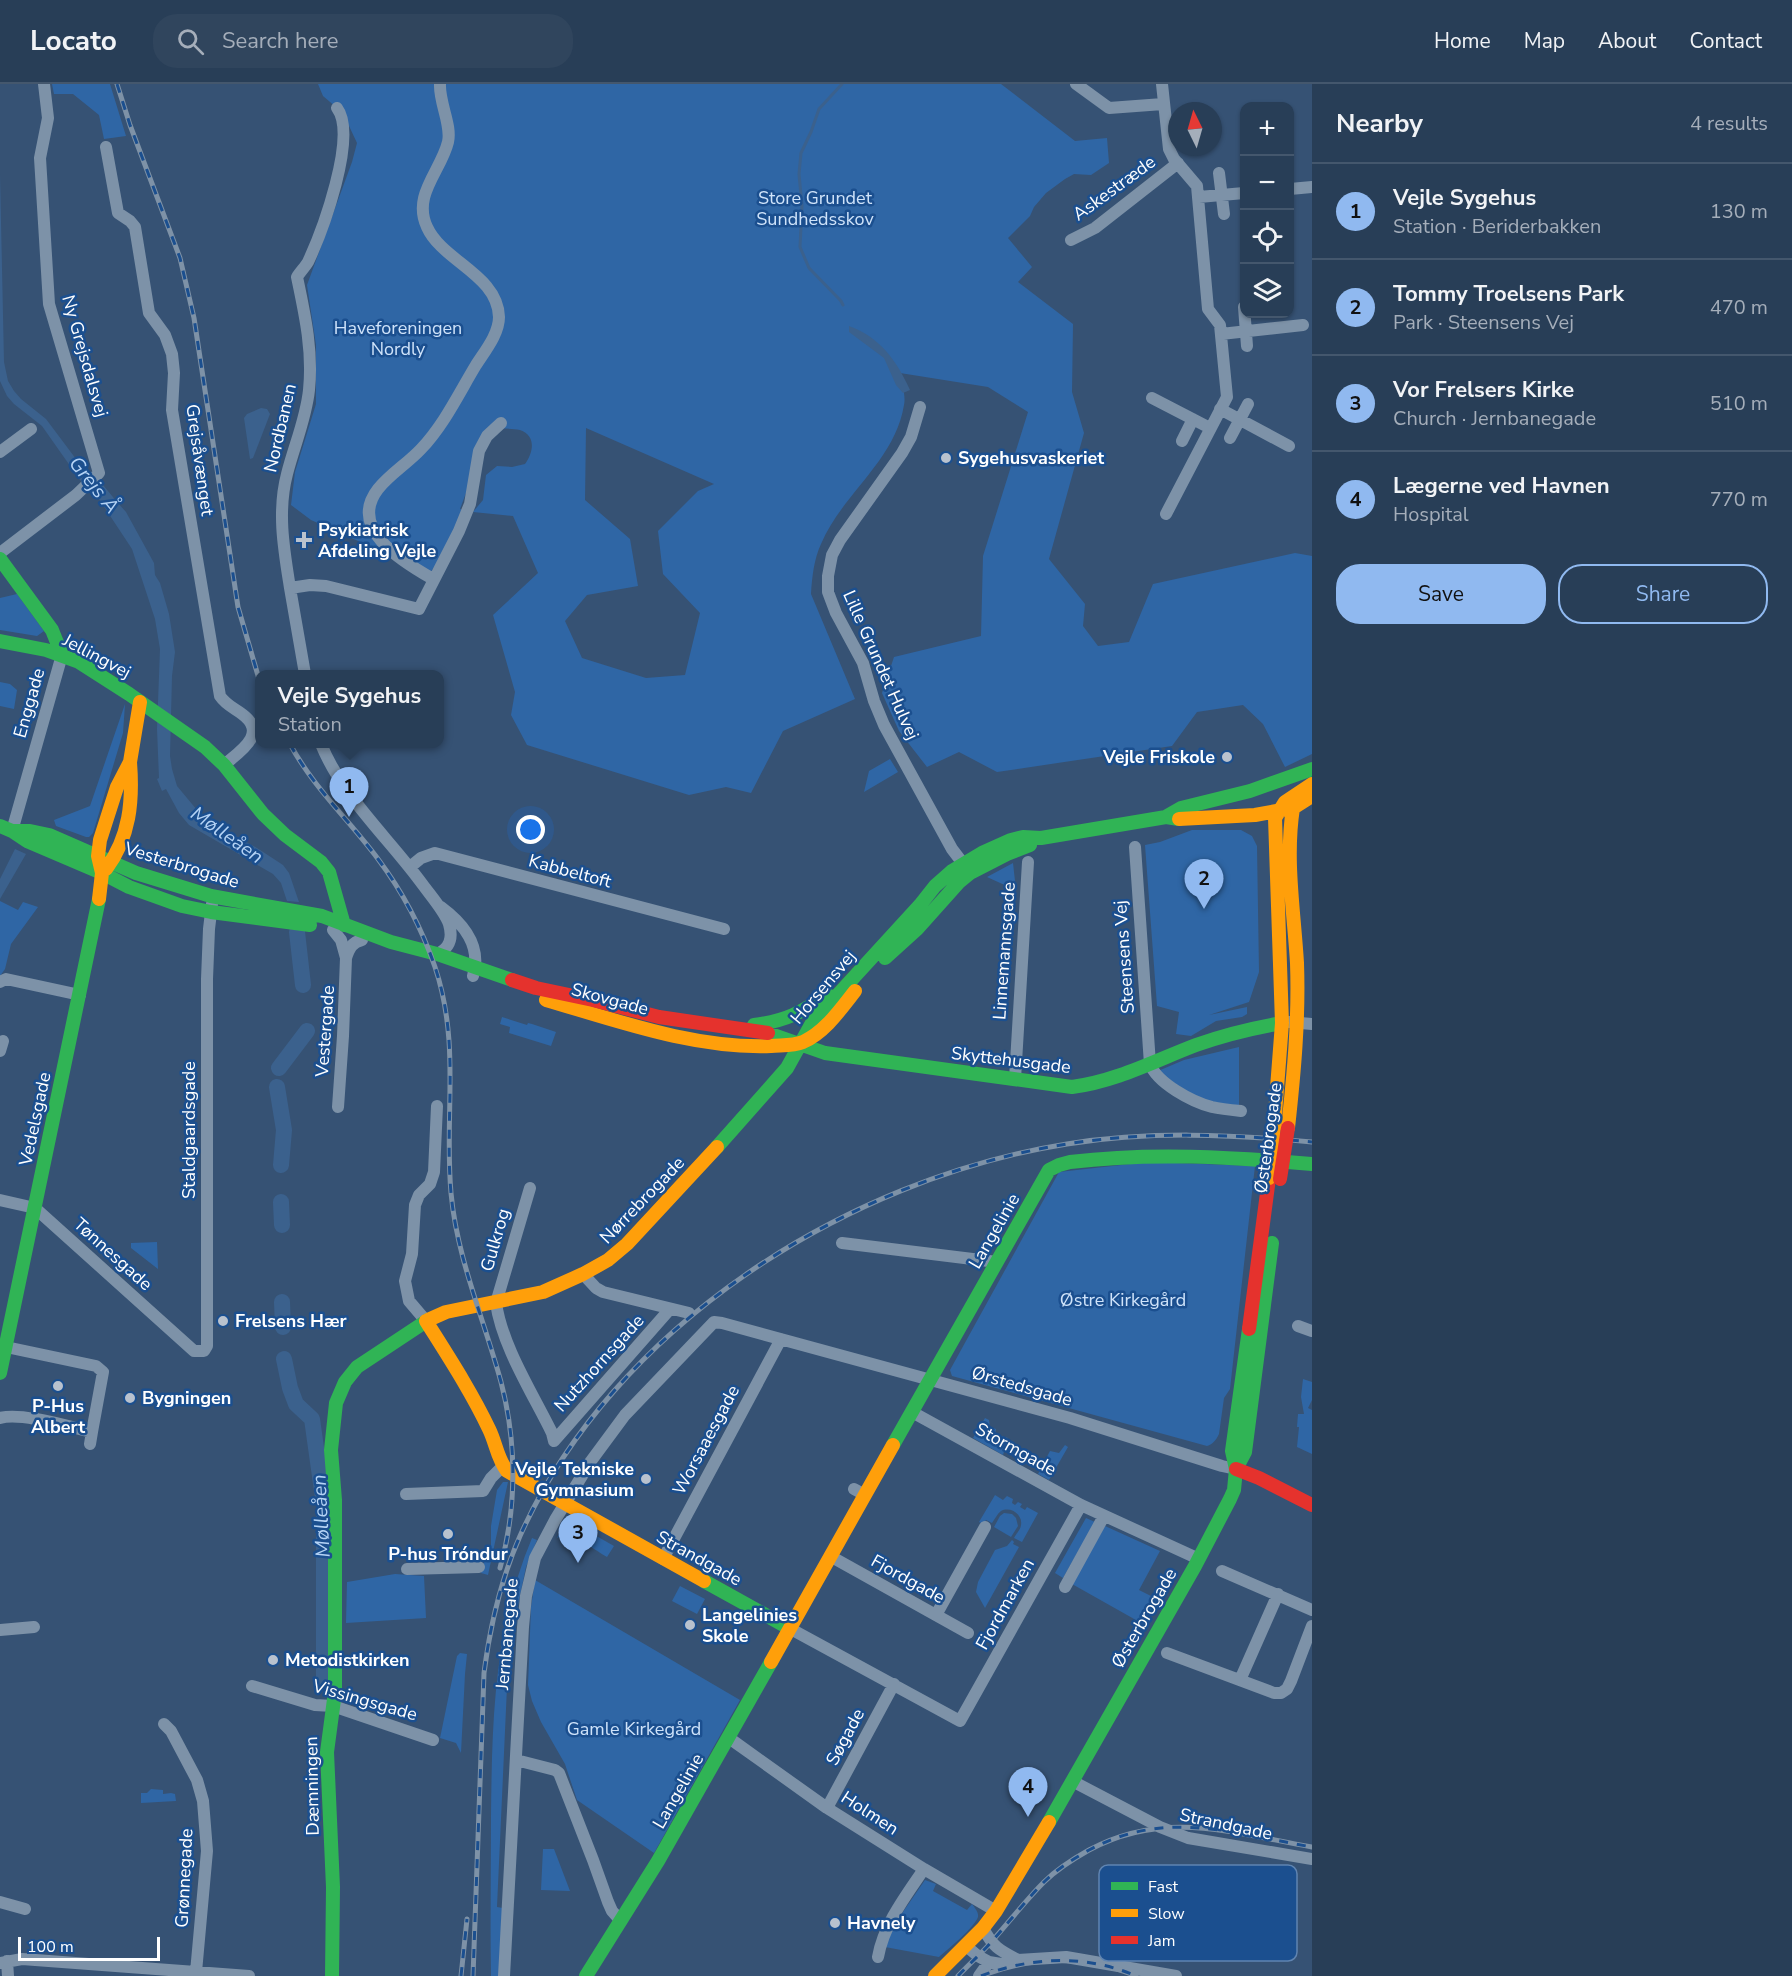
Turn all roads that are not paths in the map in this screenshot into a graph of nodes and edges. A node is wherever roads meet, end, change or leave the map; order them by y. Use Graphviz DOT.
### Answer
graph roads {
  1 [pos="44,84"];
  2 [pos="440,84"];
  3 [pos="1077,84"];
  4 [pos="1162,84"];
  5 [pos="1163,104"];
  6 [pos="337,108"];
  7 [pos="106,147"];
  8 [pos="1178,163"];
  9 [pos="1220,173"];
  10 [pos="1312,187"];
  11 [pos="1294,189"];
  12 [pos="1240,194"];
  13 [pos="1222,195"];
  14 [pos="1199,197"];
  15 [pos="1224,214"];
  16 [pos="1071,240"];
  17 [pos="1245,318"];
  18 [pos="1303,325"];
  19 [pos="1246,331"];
  20 [pos="1221,334"];
  21 [pos="1247,346"];
  22 [pos="1152,398"];
  23 [pos="1248,404"];
  24 [pos="920,407"];
  25 [pos="1220,409"];
  26 [pos="1193,419"];
  27 [pos="1239,419"];
  28 [pos="501,423"];
  29 [pos="1210,428"];
  30 [pos="31,429"];
  31 [pos="1230,438"];
  32 [pos="1182,441"];
  33 [pos="1289,446"];
  34 [pos="1,448"];
  35 [pos="1166,514"];
  36 [pos="0,553"];
  37 [pos="0,559"];
  38 [pos="433,579"];
  39 [pos="290,588"];
  40 [pos="0,640"];
  41 [pos="62,655"];
  42 [pos="304,670"];
  43 [pos="146,705"];
  44 [pos="323,748"];
  45 [pos="130,762"];
  46 [pos="224,765"];
  47 [pos="1310,776"];
  48 [pos="1312,796"];
  49 [pos="1293,808"];
  50 [pos="1278,811"];
  51 [pos="1166,817"];
  52 [pos="6,828"];
  53 [pos="1135,847"];
  54 [pos="98,856"];
  55 [pos="112,862"];
  56 [pos="1028,862"];
  57 [pos="410,867"];
  58 [pos="967,868"];
  59 [pos="102,873"];
  60 [pos="125,885"];
  61 [pos="928,893"];
  62 [pos="213,897"];
  63 [pos="435,902"];
  64 [pos="211,912"];
  65 [pos="339,927"];
  66 [pos="724,929"];
  67 [pos="362,940"];
  68 [pos="437,954"];
  69 [pos="346,958"];
  70 [pos="474,972"];
  71 [pos="0,982"];
  72 [pos="80,995"];
  73 [pos="1282,1023"];
  74 [pos="1305,1023"];
  75 [pos="717,1025"];
  76 [pos="801,1043"];
  77 [pos="1150,1064"];
  78 [pos="1014,1079"];
  79 [pos="436,1106"];
  80 [pos="338,1107"];
  81 [pos="1241,1111"];
  82 [pos="1281,1127"];
  83 [pos="1312,1164"];
  84 [pos="530,1188"];
  85 [pos="0,1200"];
  86 [pos="34,1208"];
  87 [pos="842,1243"];
  88 [pos="997,1262"];
  89 [pos="583,1275"];
  90 [pos="496,1303"];
  91 [pos="670,1309"];
  92 [pos="689,1313"];
  93 [pos="426,1321"];
  94 [pos="714,1322"];
  95 [pos="1299,1326"];
  96 [pos="1312,1331"];
  97 [pos="781,1339"];
  98 [pos="6,1347"];
  99 [pos="194,1352"];
  100 [pos="0,1373"];
  101 [pos="930,1379"];
  102 [pos="345,1382"];
  103 [pos="912,1412"];
  104 [pos="0,1418"];
  105 [pos="503,1466"];
  106 [pos="1236,1469"];
  107 [pos="406,1494"];
  108 [pos="564,1504"];
  109 [pos="1081,1505"];
  110 [pos="1312,1505"];
  111 [pos="1104,1516"];
  112 [pos="985,1527"];
  113 [pos="830,1556"];
  114 [pos="663,1559"];
  115 [pos="1199,1559"];
  116 [pos="479,1567"];
  117 [pos="407,1569"];
  118 [pos="1222,1571"];
  119 [pos="1065,1587"];
  120 [pos="1278,1594"];
  121 [pos="1312,1610"];
  122 [pos="936,1615"];
  123 [pos="1312,1626"];
  124 [pos="34,1627"];
  125 [pos="789,1628"];
  126 [pos="0,1630"];
  127 [pos="968,1633"];
  128 [pos="1167,1653"];
  129 [pos="1240,1680"];
  130 [pos="894,1684"];
  131 [pos="252,1686"];
  132 [pos="333,1706"];
  133 [pos="960,1720"];
  134 [pos="164,1724"];
  135 [pos="729,1738"];
  136 [pos="433,1740"];
  137 [pos="516,1760"];
  138 [pos="1072,1781"];
  139 [pos="827,1808"];
  140 [pos="1312,1859"];
  141 [pos="924,1869"];
  142 [pos="0,1902"];
  143 [pos="25,1909"];
  144 [pos="996,1911"];
  145 [pos="621,1921"];
  146 [pos="983,1928"];
  147 [pos="966,1946"];
  148 [pos="878,1957"];
  149 [pos="1018,1960"];
  150 [pos="4,1962"];
  151 [pos="989,1962"];
  152 [pos="196,1972"];
  153 [pos="161,1973"];
  154 [pos="8,1976"];
  155 [pos="249,1976"];
  156 [pos="332,1976"];
  157 [pos="504,1976"];
  158 [pos="586,1976"];
  159 [pos="935,1976"];
  160 [pos="979,1976"];
  161 [pos="1176,1976"];
  1 -- 36 [label="street, Ny Grejsdalsvej"];
  2 -- 38 [label="street"];
  3 -- 5 [label="street"];
  4 -- 5 [label="street"];
  5 -- 8 [label="street"];
  6 -- 39 [label="street, Nordbanen"];
  7 -- 46 [label="street, Grejsåvænget"];
  8 -- 14 [label="street"];
  8 -- 16 [label="street, Askestræde"];
  9 -- 13 [label="street"];
  10 -- 11 [label="street"];
  12 -- 13 [label="street"];
  13 -- 14 [label="street"];
  13 -- 15 [label="street"];
  14 -- 20 [label="street"];
  17 -- 19 [label="street"];
  18 -- 19 [label="street"];
  19 -- 20 [label="street"];
  19 -- 21 [label="street"];
  20 -- 25 [label="street"];
  22 -- 26 [label="street"];
  23 -- 27 [label="street"];
  24 -- 58 [label="street, Lille Grundet Hulvej"];
  25 -- 27 [label="street"];
  25 -- 29 [label="street"];
  26 -- 29 [label="street"];
  26 -- 32 [label="street"];
  27 -- 31 [label="street"];
  27 -- 33 [label="street"];
  28 -- 38 [label="street"];
  29 -- 35 [label="street"];
  30 -- 34 [label="street"];
  37 -- 41 [label="main road"];
  38 -- 39 [label="street"];
  39 -- 42 [label="street, Nordbanen"];
  40 -- 41 [label="main road, Jellingvej"];
  41 -- 43 [label="main road, Jellingvej"];
  41 -- 52 [label="street, Enggade"];
  43 -- 45 [label="main road, Vedelsgade"];
  43 -- 46 [label="main road, Jellingvej"];
  44 -- 57 [label="street"];
  45 -- 54 [label="main road, Vedelsgade"];
  45 -- 55 [label="main road"];
  46 -- 65 [label="main road, Jellingvej"];
  47 -- 50 [label="main road"];
  47 -- 51 [label="main road, Horsensvej"];
  48 -- 49 [label="main road, Horsensvej"];
  49 -- 50 [label="main road, Horsensvej"];
  49 -- 74 [label="main road, Østerbrogade"];
  50 -- 51 [label="main road, Horsensvej"];
  50 -- 73 [label="main road, Østerbrogade"];
  51 -- 58 [label="main road, Horsensvej"];
  52 -- 54 [label="main road, Vesterbrogade"];
  52 -- 59 [label="main road, Vesterbrogade"];
  53 -- 77 [label="street, Steensens Vej"];
  54 -- 55 [label="main road, Vesterbrogade"];
  54 -- 59 [label="main road, Vedelsgade"];
  55 -- 59 [label="main road"];
  55 -- 60 [label="main road"];
  55 -- 62 [label="main road, Vesterbrogade"];
  56 -- 78 [label="street, Linnemannsgade"];
  57 -- 63 [label="street"];
  57 -- 66 [label="street, Kabbeltoft"];
  58 -- 61 [label="main road, Horsensvej"];
  58 -- 76 [label="main road, Horsensvej"];
  59 -- 60 [label="main road, Vesterbrogade"];
  59 -- 72 [label="main road, Vedelsgade"];
  60 -- 64 [label="main road, Vesterbrogade"];
  61 -- 75 [label="main road, Skovgade"];
  61 -- 76 [label="main road, Horsensvej"];
  62 -- 64 [label="street, Staldgaardsgade"];
  62 -- 65 [label="main road, Vesterbrogade"];
  63 -- 68 [label="street"];
  63 -- 70 [label="street"];
  64 -- 65 [label="main road, Vesterbrogade"];
  64 -- 99 [label="street, Staldgaardsgade"];
  65 -- 67 [label="main road, Skovgade"];
  65 -- 68 [label="main road, Skovgade"];
  65 -- 69 [label="street, Vestergade"];
  67 -- 69 [label="street"];
  67 -- 70 [label="main road, Skovgade"];
  68 -- 70 [label="main road, Skovgade"];
  69 -- 80 [label="street, Vestergade"];
  70 -- 75 [label="main road, Skovgade"];
  70 -- 76 [label="main road, Skovgade"];
  71 -- 72 [label="street"];
  72 -- 86 [label="main road, Vedelsgade"];
  73 -- 74 [label="street"];
  73 -- 77 [label="main road, Skyttehusgade"];
  73 -- 82 [label="main road, Østerbrogade"];
  74 -- 82 [label="main road, Østerbrogade"];
  75 -- 76 [label="main road, Skovgade"];
  76 -- 78 [label="main road, Skyttehusgade"];
  76 -- 89 [label="main road, Nørrebrogade"];
  77 -- 78 [label="main road, Skyttehusgade"];
  77 -- 81 [label="street"];
  79 -- 93 [label="street"];
  82 -- 106 [label="main road, Østerbrogade, bridge"];
  83 -- 88 [label="main road, Langelinie"];
  84 -- 90 [label="street, Gulkrog"];
  85 -- 86 [label="street, Tønnesgade"];
  86 -- 98 [label="main road, Vedelsgade"];
  86 -- 99 [label="street, Tønnesgade"];
  87 -- 88 [label="street"];
  88 -- 101 [label="main road, Langelinie"];
  89 -- 90 [label="main road, Nørrebrogade"];
  89 -- 91 [label="street"];
  90 -- 91 [label="street, Nutzhornsgade"];
  90 -- 93 [label="main road, Nørrebrogade"];
  91 -- 92 [label="street"];
  93 -- 102 [label="main road, Nørrebrogade"];
  93 -- 105 [label="main road"];
  94 -- 97 [label="street, Ørstedsgade"];
  94 -- 108 [label="street, Jernbanegade"];
  95 -- 96 [label="street"];
  97 -- 101 [label="street, Ørstedsgade"];
  97 -- 114 [label="street, Worsaaesgade"];
  98 -- 100 [label="main road, Vedelsgade"];
  98 -- 104 [label="street"];
  101 -- 103 [label="main road, Langelinie"];
  101 -- 106 [label="street, Ørstedsgade"];
  102 -- 132 [label="main road, Dæmningen"];
  103 -- 109 [label="street, Stormgade"];
  103 -- 113 [label="main road, Langelinie"];
  105 -- 107 [label="street"];
  105 -- 108 [label="main road, Strandgade"];
  106 -- 110 [label="main road, Ørstedsgade"];
  106 -- 115 [label="main road, Østerbrogade"];
  108 -- 114 [label="main road, Strandgade"];
  108 -- 137 [label="street, Jernbanegade"];
  109 -- 111 [label="street, Stormgade"];
  109 -- 133 [label="street, Fjordmarken"];
  111 -- 115 [label="street, Stormgade"];
  111 -- 119 [label="street"];
  112 -- 122 [label="street"];
  113 -- 122 [label="street, Fjordgade"];
  113 -- 125 [label="main road, Langelinie"];
  114 -- 125 [label="main road, Strandgade"];
  115 -- 138 [label="main road, Østerbrogade"];
  116 -- 117 [label="street"];
  118 -- 120 [label="street"];
  120 -- 121 [label="street"];
  120 -- 129 [label="street"];
  122 -- 127 [label="street, Fjordgade"];
  123 -- 129 [label="street"];
  124 -- 126 [label="street"];
  125 -- 130 [label="street, Strandgade"];
  125 -- 135 [label="main road, Langelinie"];
  128 -- 129 [label="street"];
  130 -- 133 [label="street, Strandgade"];
  130 -- 139 [label="street, Søgade"];
  131 -- 132 [label="street, Vissingsgade"];
  132 -- 136 [label="street, Vissingsgade"];
  132 -- 156 [label="main road, Dæmningen"];
  134 -- 152 [label="street, Grønnegade"];
  135 -- 139 [label="street, Holmen"];
  135 -- 145 [label="main road, Langelinie"];
  137 -- 145 [label="street"];
  137 -- 157 [label="street, Jernbanegade"];
  138 -- 140 [label="street, Strandgade"];
  138 -- 144 [label="main road, Østerbrogade"];
  139 -- 141 [label="street, Holmen"];
  141 -- 144 [label="street, Holmen"];
  141 -- 148 [label="street"];
  142 -- 143 [label="street"];
  144 -- 146 [label="main road, Østerbrogade"];
  145 -- 158 [label="main road, Langelinie"];
  146 -- 147 [label="main road, Østerbrogade"];
  146 -- 149 [label="street"];
  147 -- 151 [label="street"];
  147 -- 159 [label="main road, Østerbrogade"];
  149 -- 151 [label="street"];
  149 -- 161 [label="street"];
  150 -- 153 [label="street"];
  150 -- 154 [label="street"];
  151 -- 160 [label="street"];
  152 -- 153 [label="street"];
  152 -- 155 [label="street"];
}
